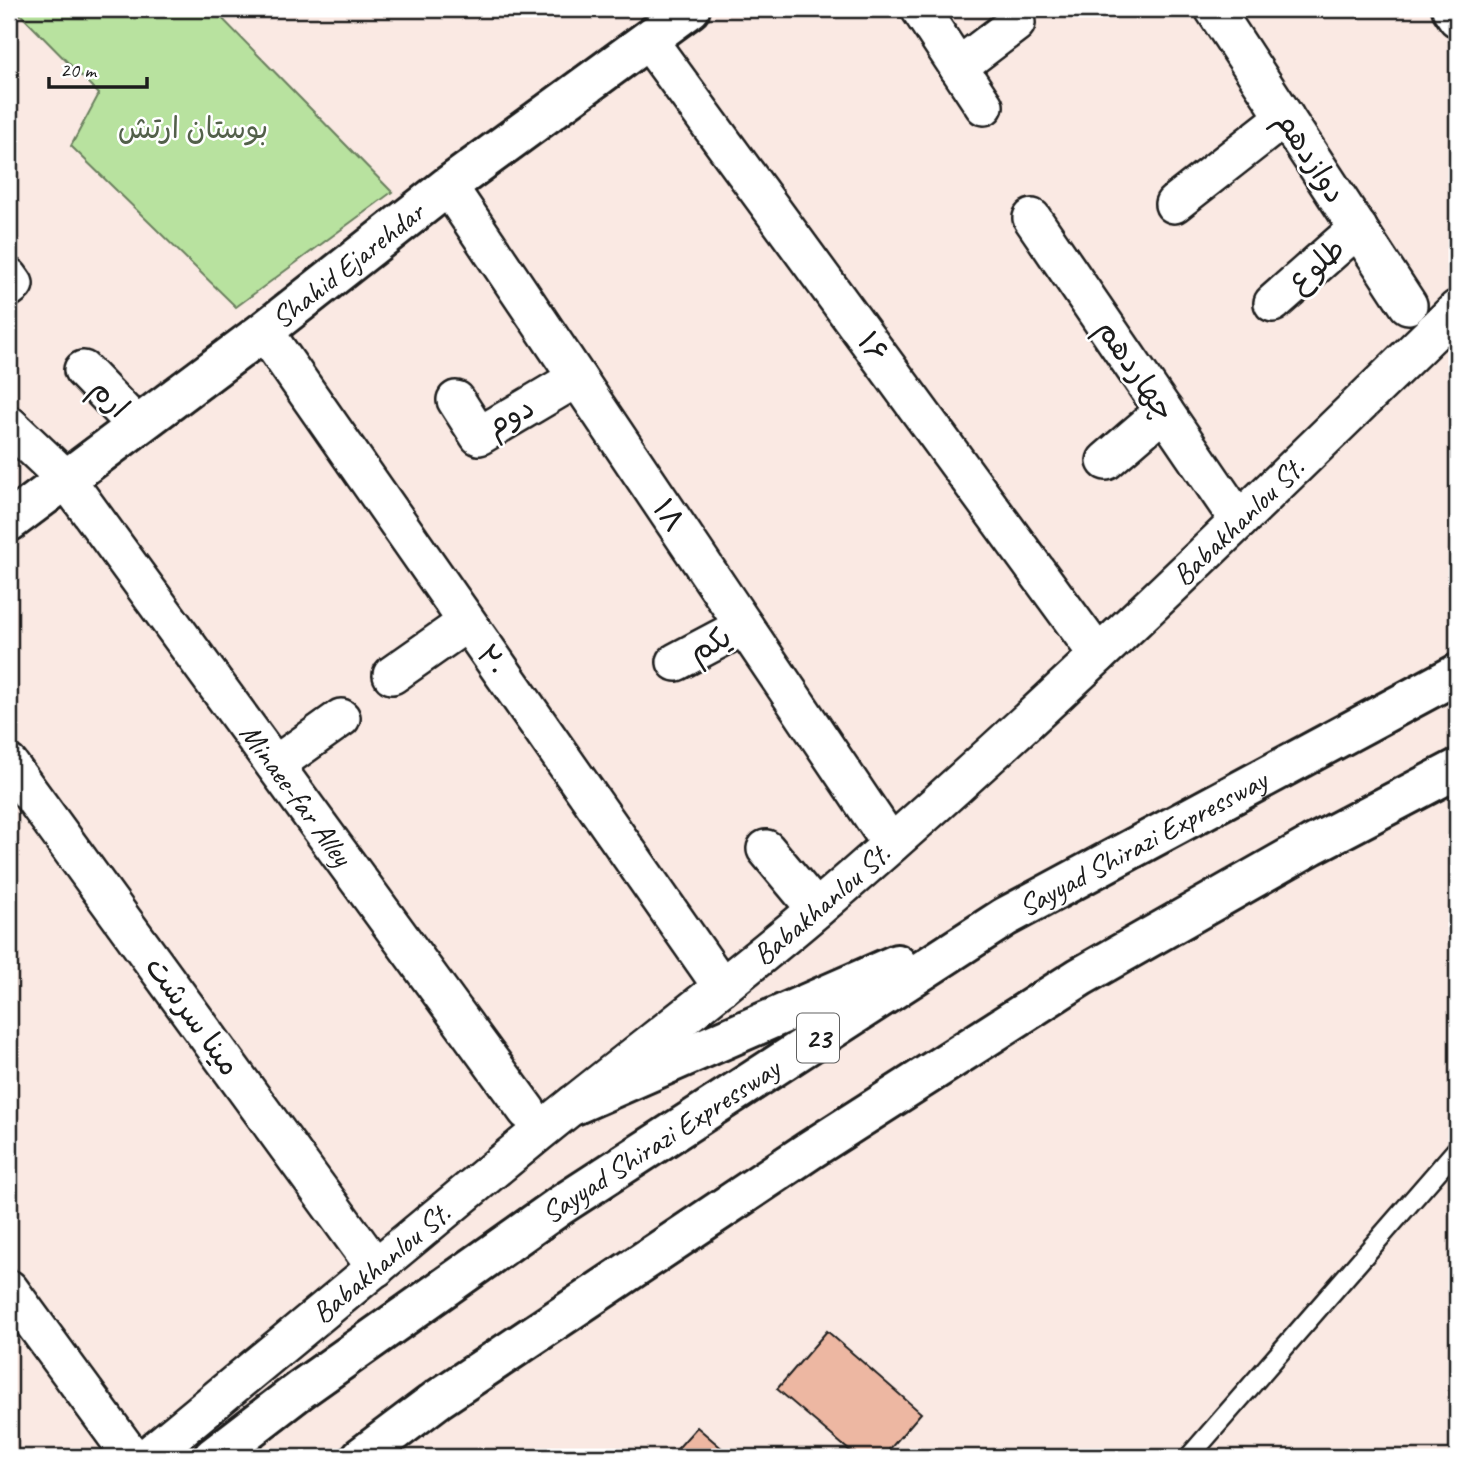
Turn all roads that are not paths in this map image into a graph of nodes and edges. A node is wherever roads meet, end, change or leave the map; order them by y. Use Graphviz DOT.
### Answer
graph roads {
  1 [pos="690,9"];
  2 [pos="920,9"];
  3 [pos="1214,9"];
  4 [pos="1451,9"];
  5 [pos="1457,18"];
  6 [pos="1016,23"];
  7 [pos="648,40"];
  8 [pos="958,67"];
  9 [pos="984,106"];
  10 [pos="1285,117"];
  11 [pos="449,186"];
  12 [pos="1174,204"];
  13 [pos="1032,218"];
  14 [pos="1358,228"];
  15 [pos="9,278"];
  16 [pos="9,288"];
  17 [pos="1273,303"];
  18 [pos="1408,305"];
  19 [pos="1457,309"];
  20 [pos="264,331"];
  21 [pos="83,370"];
  22 [pos="577,378"];
  23 [pos="456,400"];
  24 [pos="1164,411"];
  25 [pos="9,425"];
  26 [pos="137,426"];
  27 [pos="1106,461"];
  28 [pos="66,479"];
  29 [pos="1240,521"];
  30 [pos="9,523"];
  31 [pos="466,622"];
  32 [pos="744,626"];
  33 [pos="1098,655"];
  34 [pos="676,662"];
  35 [pos="1457,674"];
  36 [pos="392,675"];
  37 [pos="341,718"];
  38 [pos="9,764"];
  39 [pos="275,765"];
  40 [pos="1457,769"];
  41 [pos="891,844"];
  42 [pos="766,849"];
  43 [pos="816,909"];
  44 [pos="1005,917"];
  45 [pos="722,987"];
  46 [pos="574,1105"];
  47 [pos="527,1111"];
  48 [pos="1457,1149"];
  49 [pos="376,1268"];
  50 [pos="9,1289"];
  51 [pos="132,1457"];
  52 [pos="146,1457"];
  53 [pos="213,1457"];
  54 [pos="361,1457"];
  55 [pos="1189,1457"];
  1 -- 7 [label="main road, Shahid Ejarehdar"];
  2 -- 8 [label="street"];
  3 -- 10 [label="street, دوازدهم"];
  4 -- 5 [label="street"];
  6 -- 8 [label="street"];
  7 -- 11 [label="main road, Shahid Ejarehdar"];
  7 -- 33 [label="street, ۱۶"];
  8 -- 9 [label="street"];
  10 -- 12 [label="street"];
  10 -- 14 [label="street, دوازدهم"];
  11 -- 20 [label="main road, Shahid Ejarehdar"];
  11 -- 22 [label="street, ۱۸"];
  13 -- 24 [label="street, چهاردهم"];
  14 -- 17 [label="street, طلوع"];
  14 -- 18 [label="street, دوازدهم"];
  15 -- 16 [label="street"];
  19 -- 29 [label="street, Babakhanlou St."];
  20 -- 26 [label="main road, Shahid Ejarehdar"];
  20 -- 31 [label="street, ۲۰"];
  21 -- 26 [label="street, ارم"];
  22 -- 23 [label="street, دوم"];
  22 -- 32 [label="street, ۱۸"];
  24 -- 27 [label="street"];
  24 -- 29 [label="street, چهاردهم"];
  25 -- 28 [label="street, Minaee-far Alley"];
  26 -- 28 [label="main road, Shahid Ejarehdar"];
  28 -- 30 [label="main road, Shahid Ejarehdar"];
  28 -- 39 [label="street, Minaee-far Alley"];
  29 -- 33 [label="street, Babakhanlou St."];
  31 -- 36 [label="street"];
  31 -- 45 [label="street, ۲۰"];
  32 -- 34 [label="street, یکم"];
  32 -- 41 [label="street, ۱۸"];
  33 -- 41 [label="street, Babakhanlou St."];
  35 -- 44 [label="main road, Sayyad Shirazi Expressway / 23"];
  37 -- 39 [label="street"];
  38 -- 49 [label="street, مینا سرشت"];
  39 -- 47 [label="street, Minaee-far Alley"];
  40 -- 54 [label="main road"];
  41 -- 43 [label="street, Babakhanlou St."];
  42 -- 43 [label="street"];
  43 -- 45 [label="street, Babakhanlou St."];
  44 -- 46 [label="main road"];
  44 -- 53 [label="main road, Sayyad Shirazi Expressway / 23"];
  45 -- 46 [label="street, Babakhanlou St."];
  46 -- 49 [label="street, Babakhanlou St."];
  48 -- 55 [label="lane"];
  49 -- 52 [label="street, Babakhanlou St."];
  50 -- 51 [label="street"];
}
